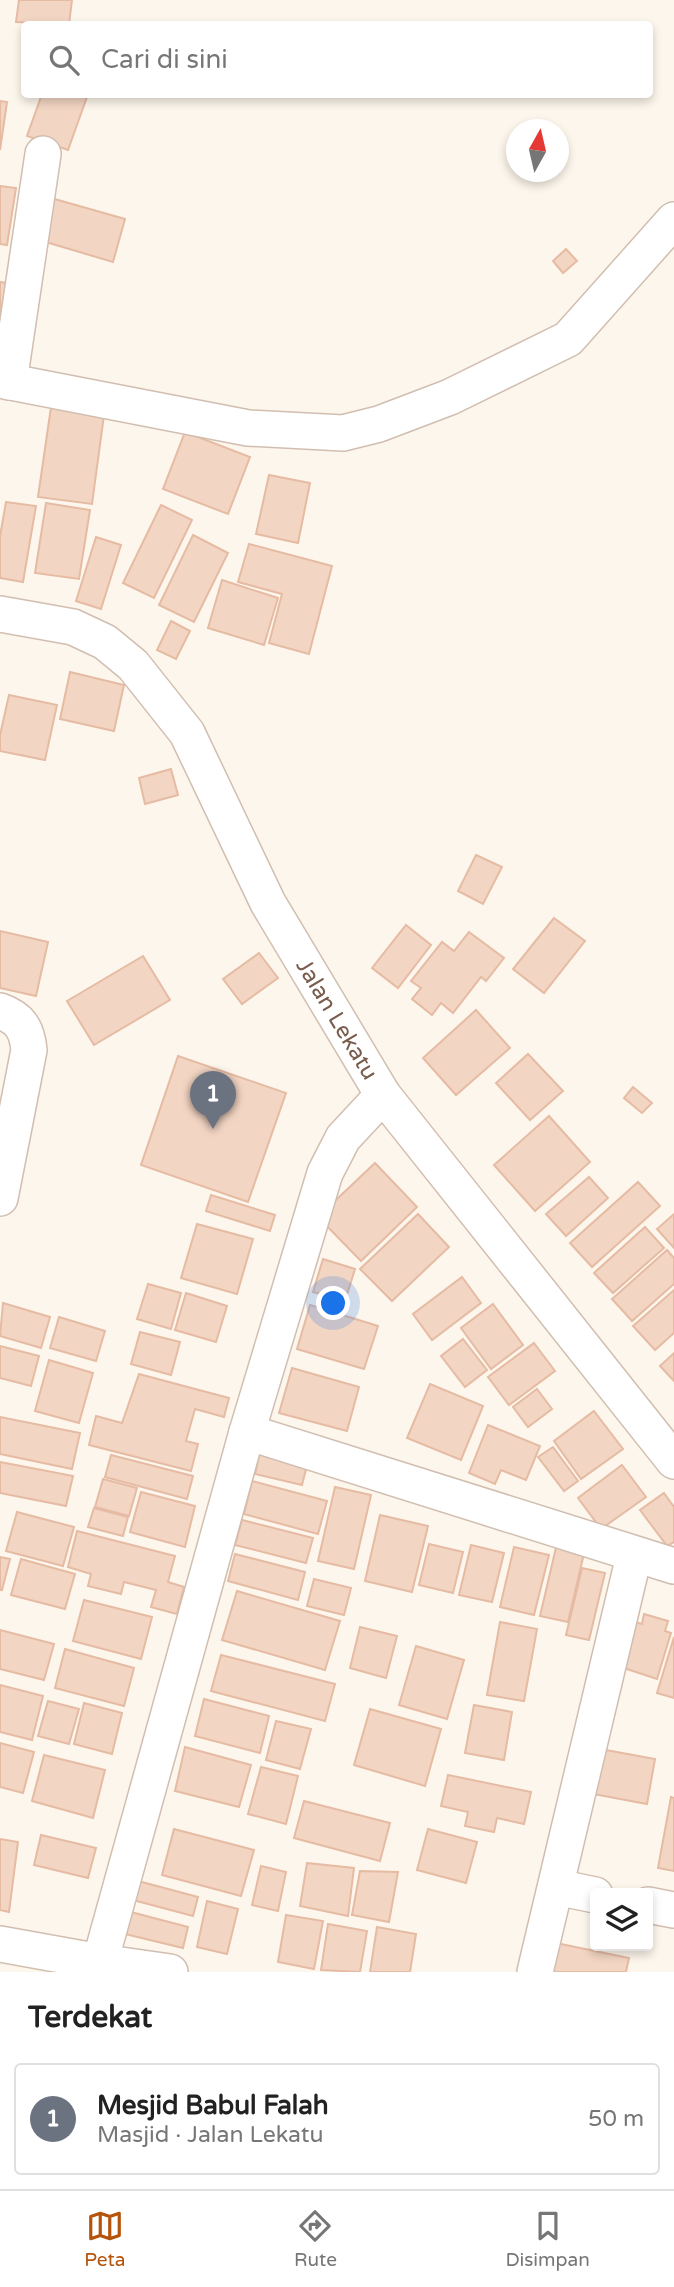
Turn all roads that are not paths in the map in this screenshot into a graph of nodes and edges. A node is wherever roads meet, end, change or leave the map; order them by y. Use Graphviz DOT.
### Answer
graph roads {
  1 [pos="43,154"];
  2 [pos="674,219"];
  3 [pos="5,381"];
  4 [pos="0,614"];
  5 [pos="0,1010"];
  6 [pos="383,1095"];
  7 [pos="0,1198"];
  8 [pos="247,1432"];
  9 [pos="674,1461"];
  10 [pos="634,1556"];
  11 [pos="674,1566"];
  12 [pos="556,1888"];
  13 [pos="590,1894"];
  14 [pos="653,1906"];
  15 [pos="674,1910"];
  16 [pos="0,1944"];
  17 [pos="100,1962"];
  18 [pos="170,1972"];
  19 [pos="535,1972"];
  1 -- 3 [label="street"];
  2 -- 3 [label="street"];
  4 -- 6 [label="street, Jalan Lekatu"];
  5 -- 7 [label="street"];
  6 -- 8 [label="street"];
  6 -- 9 [label="street, Jalan Lekatu"];
  8 -- 10 [label="street"];
  8 -- 17 [label="street"];
  10 -- 11 [label="street"];
  10 -- 12 [label="street"];
  12 -- 13 [label="street"];
  12 -- 19 [label="street"];
  14 -- 15 [label="street"];
  16 -- 17 [label="street"];
  17 -- 18 [label="street"];
}
